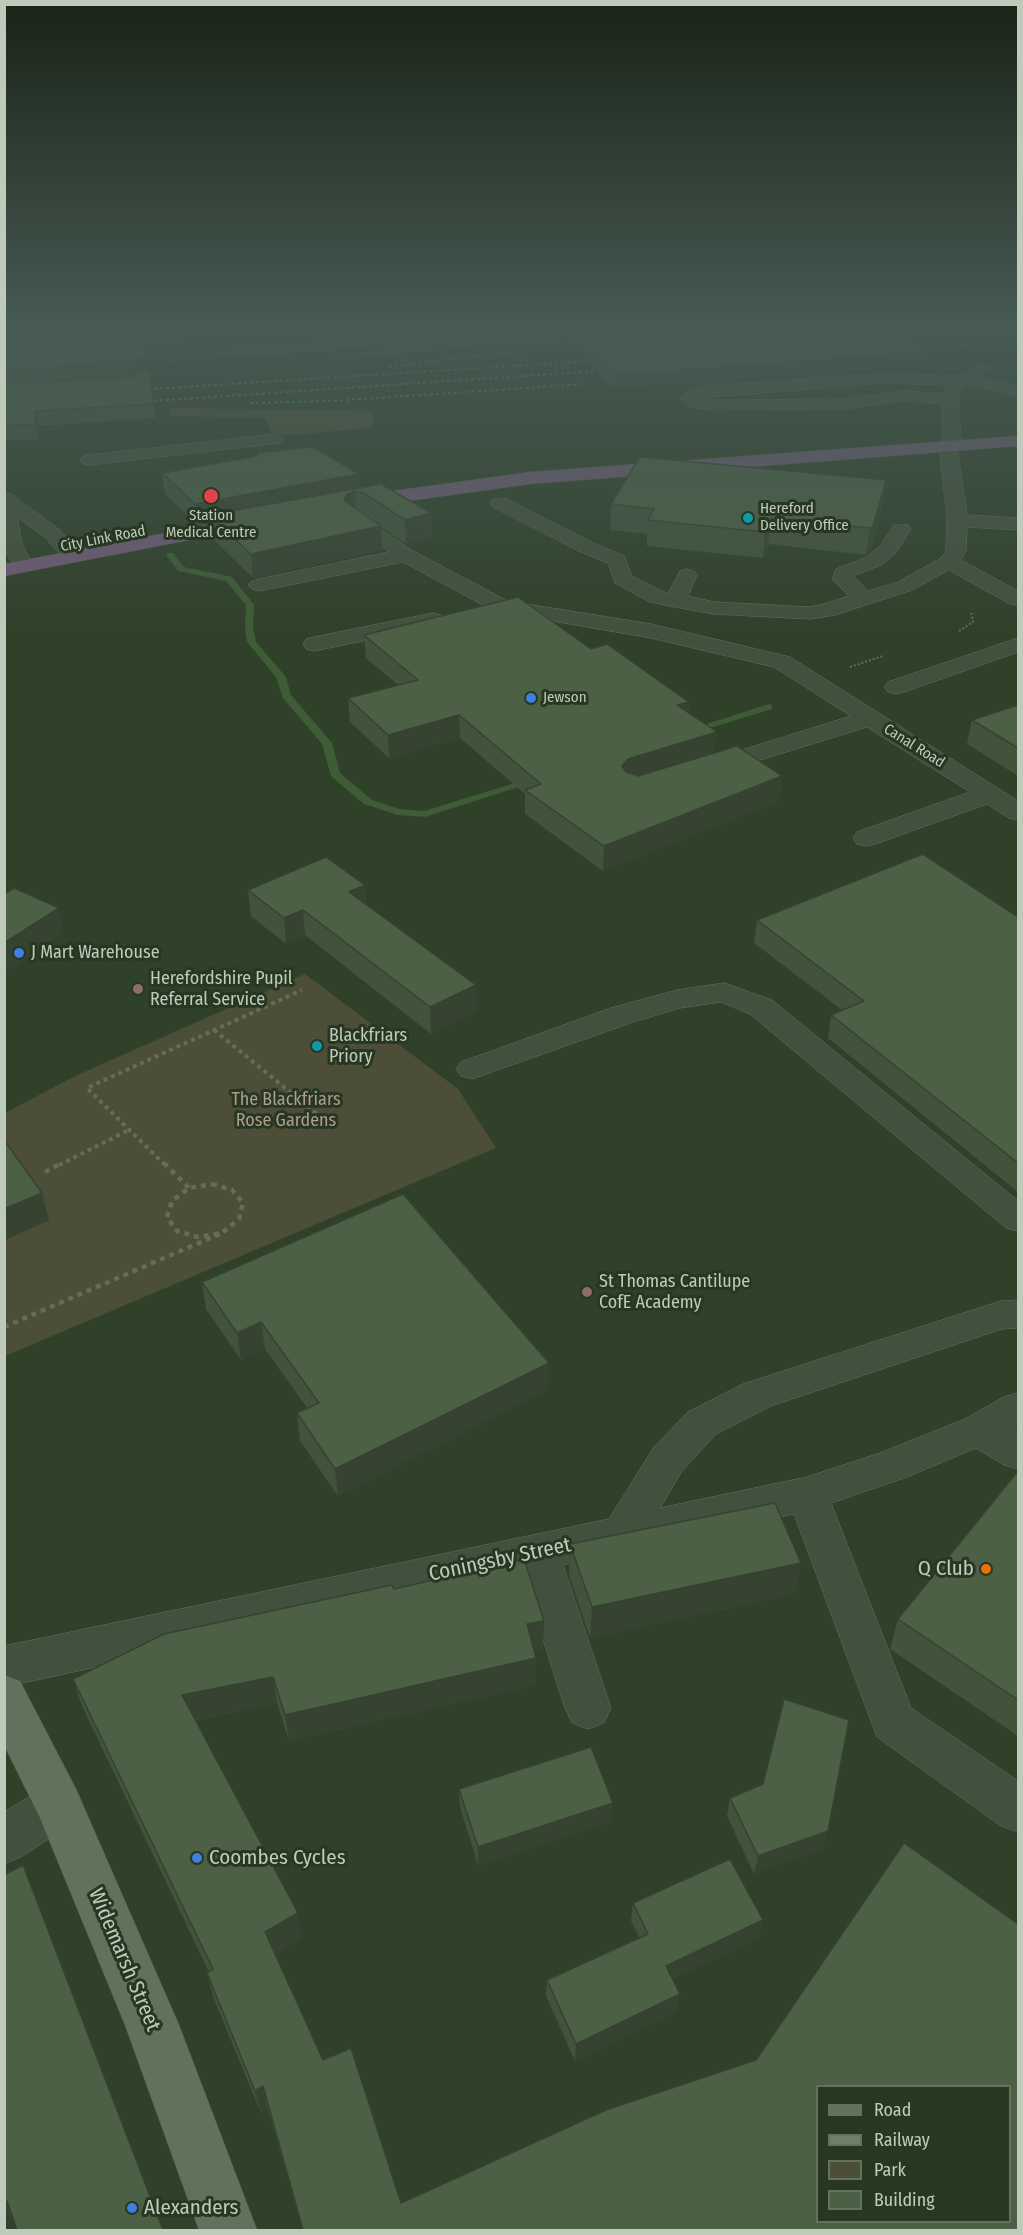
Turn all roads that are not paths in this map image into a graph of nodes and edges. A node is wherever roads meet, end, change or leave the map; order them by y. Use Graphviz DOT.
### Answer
graph roads {
  1 [pos="950,433"];
  2 [pos="1005,433"];
  3 [pos="275,439"];
  4 [pos="1018,441"];
  5 [pos="950,443"];
  6 [pos="89,460"];
  7 [pos="5,499"];
  8 [pos="338,500"];
  9 [pos="500,503"];
  10 [pos="263,514"];
  11 [pos="957,518"];
  12 [pos="1018,518"];
  13 [pos="357,522"];
  14 [pos="1018,524"];
  15 [pos="901,529"];
  16 [pos="68,552"];
  17 [pos="406,555"];
  18 [pos="12,563"];
  19 [pos="958,567"];
  20 [pos="687,575"];
  21 [pos="259,585"];
  22 [pos="864,598"];
  23 [pos="1018,599"];
  24 [pos="675,601"];
  25 [pos="502,606"];
  26 [pos="788,612"];
  27 [pos="809,630"];
  28 [pos="314,644"];
  29 [pos="1018,645"];
  30 [pos="896,687"];
  31 [pos="871,718"];
  32 [pos="692,773"];
  33 [pos="990,794"];
  34 [pos="1018,812"];
  35 [pos="866,838"];
  36 [pos="472,1069"];
  37 [pos="1018,1219"];
  38 [pos="1018,1314"];
  39 [pos="1018,1408"];
  40 [pos="978,1430"];
  41 [pos="1018,1453"];
  42 [pos="807,1494"];
  43 [pos="622,1534"];
  44 [pos="537,1552"];
  45 [pos="4,1667"];
  46 [pos="4,1696"];
  47 [pos="588,1708"];
  48 [pos="59,1805"];
  49 [pos="1018,1809"];
  50 [pos="4,1840"];
  51 [pos="228,2230"];
  1 -- 5 [label="street"];
  2 -- 5 [label="highway"];
  3 -- 6 [label="street"];
  4 -- 5 [label="highway"];
  5 -- 8 [label="highway"];
  5 -- 11 [label="street"];
  7 -- 16 [label="street"];
  7 -- 18 [label="street"];
  9 -- 24 [label="street"];
  10 -- 16 [label="highway, City Link Road"];
  11 -- 12 [label="street"];
  11 -- 14 [label="street"];
  11 -- 19 [label="street"];
  13 -- 17 [label="street"];
  15 -- 22 [label="street"];
  16 -- 18 [label="highway, City Link Road"];
  17 -- 21 [label="street"];
  17 -- 25 [label="street"];
  19 -- 22 [label="street"];
  19 -- 23 [label="street"];
  20 -- 24 [label="street"];
  22 -- 26 [label="street"];
  24 -- 26 [label="street"];
  25 -- 28 [label="street"];
  25 -- 31 [label="street, Canal Road"];
  26 -- 27 [label="street"];
  29 -- 30 [label="street"];
  31 -- 32 [label="street"];
  31 -- 33 [label="street, Canal Road"];
  33 -- 34 [label="street, Canal Road"];
  33 -- 35 [label="street"];
  36 -- 37 [label="street"];
  38 -- 43 [label="street"];
  39 -- 40 [label="street, Coningsby Street"];
  40 -- 41 [label="street"];
  40 -- 42 [label="street, Coningsby Street"];
  42 -- 43 [label="street, Coningsby Street"];
  42 -- 49 [label="street"];
  43 -- 44 [label="street, Coningsby Street"];
  44 -- 45 [label="street, Coningsby Street"];
  44 -- 47 [label="street"];
  46 -- 48 [label="main road, Widemarsh Street"];
  48 -- 50 [label="street"];
  48 -- 51 [label="main road, Widemarsh Street"];
}
